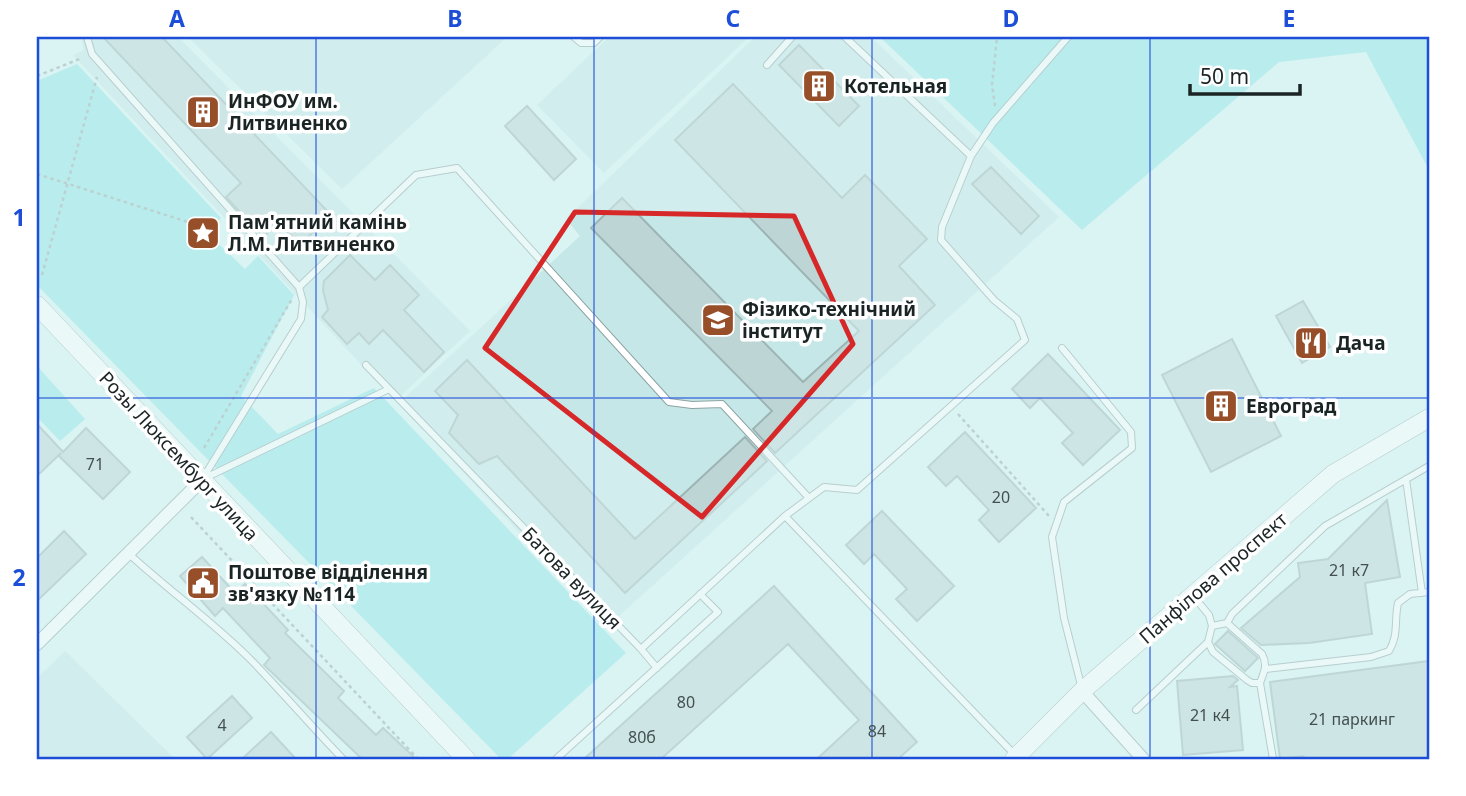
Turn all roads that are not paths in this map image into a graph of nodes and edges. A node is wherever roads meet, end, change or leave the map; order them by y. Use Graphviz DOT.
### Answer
graph roads {
  1 [pos="87,37"];
  2 [pos="574,37"];
  3 [pos="600,37"];
  4 [pos="792,37"];
  5 [pos="845,37"];
  6 [pos="1068,37"];
  7 [pos="767,65"];
  8 [pos="971,156"];
  9 [pos="299,287"];
  10 [pos="37,305"];
  11 [pos="1062,348"];
  12 [pos="366,365"];
  13 [pos="389,389"];
  14 [pos="1429,418"];
  15 [pos="1429,466"];
  16 [pos="1406,479"];
  17 [pos="202,480"];
  18 [pos="809,498"];
  19 [pos="785,516"];
  20 [pos="128,553"];
  21 [pos="1425,592"];
  22 [pos="701,594"];
  23 [pos="1193,595"];
  24 [pos="1227,623"];
  25 [pos="1212,626"];
  26 [pos="1208,642"];
  27 [pos="37,644"];
  28 [pos="641,649"];
  29 [pos="657,668"];
  30 [pos="1266,668"];
  31 [pos="1260,683"];
  32 [pos="1082,691"];
  33 [pos="1136,710"];
  34 [pos="1015,758"];
  35 [pos="343,759"];
  36 [pos="466,759"];
  37 [pos="556,759"];
  38 [pos="1143,759"];
  39 [pos="1273,759"];
  1 -- 9 [label="lane"];
  2 -- 3 [label="lane"];
  4 -- 7 [label="lane"];
  5 -- 8 [label="lane"];
  6 -- 8 [label="lane"];
  8 -- 18 [label="lane"];
  9 -- 17 [label="lane"];
  9 -- 18 [label="lane"];
  10 -- 17 [label="street, Розы Люксембург улица"];
  11 -- 32 [label="lane"];
  12 -- 13 [label="lane, Батова вулиця"];
  13 -- 17 [label="lane"];
  13 -- 28 [label="lane, Батова вулиця"];
  14 -- 23 [label="street, Панфілова проспект"];
  15 -- 16 [label="lane"];
  16 -- 21 [label="lane"];
  16 -- 24 [label="lane"];
  17 -- 20 [label="street"];
  17 -- 36 [label="street, Розы Люксембург улица"];
  18 -- 19 [label="lane"];
  19 -- 22 [label="lane"];
  19 -- 34 [label="lane"];
  20 -- 27 [label="street"];
  20 -- 35 [label="lane"];
  21 -- 30 [label="lane"];
  22 -- 28 [label="lane"];
  22 -- 29 [label="lane"];
  23 -- 25 [label="lane"];
  23 -- 32 [label="street, Панфілова проспект"];
  24 -- 25 [label="lane"];
  24 -- 30 [label="lane"];
  25 -- 26 [label="lane"];
  26 -- 31 [label="lane"];
  26 -- 33 [label="lane"];
  28 -- 29 [label="lane, Батова вулиця"];
  29 -- 37 [label="lane"];
  30 -- 31 [label="lane"];
  31 -- 39 [label="lane"];
  32 -- 34 [label="street, Панфілова проспект"];
  32 -- 38 [label="street"];
}
